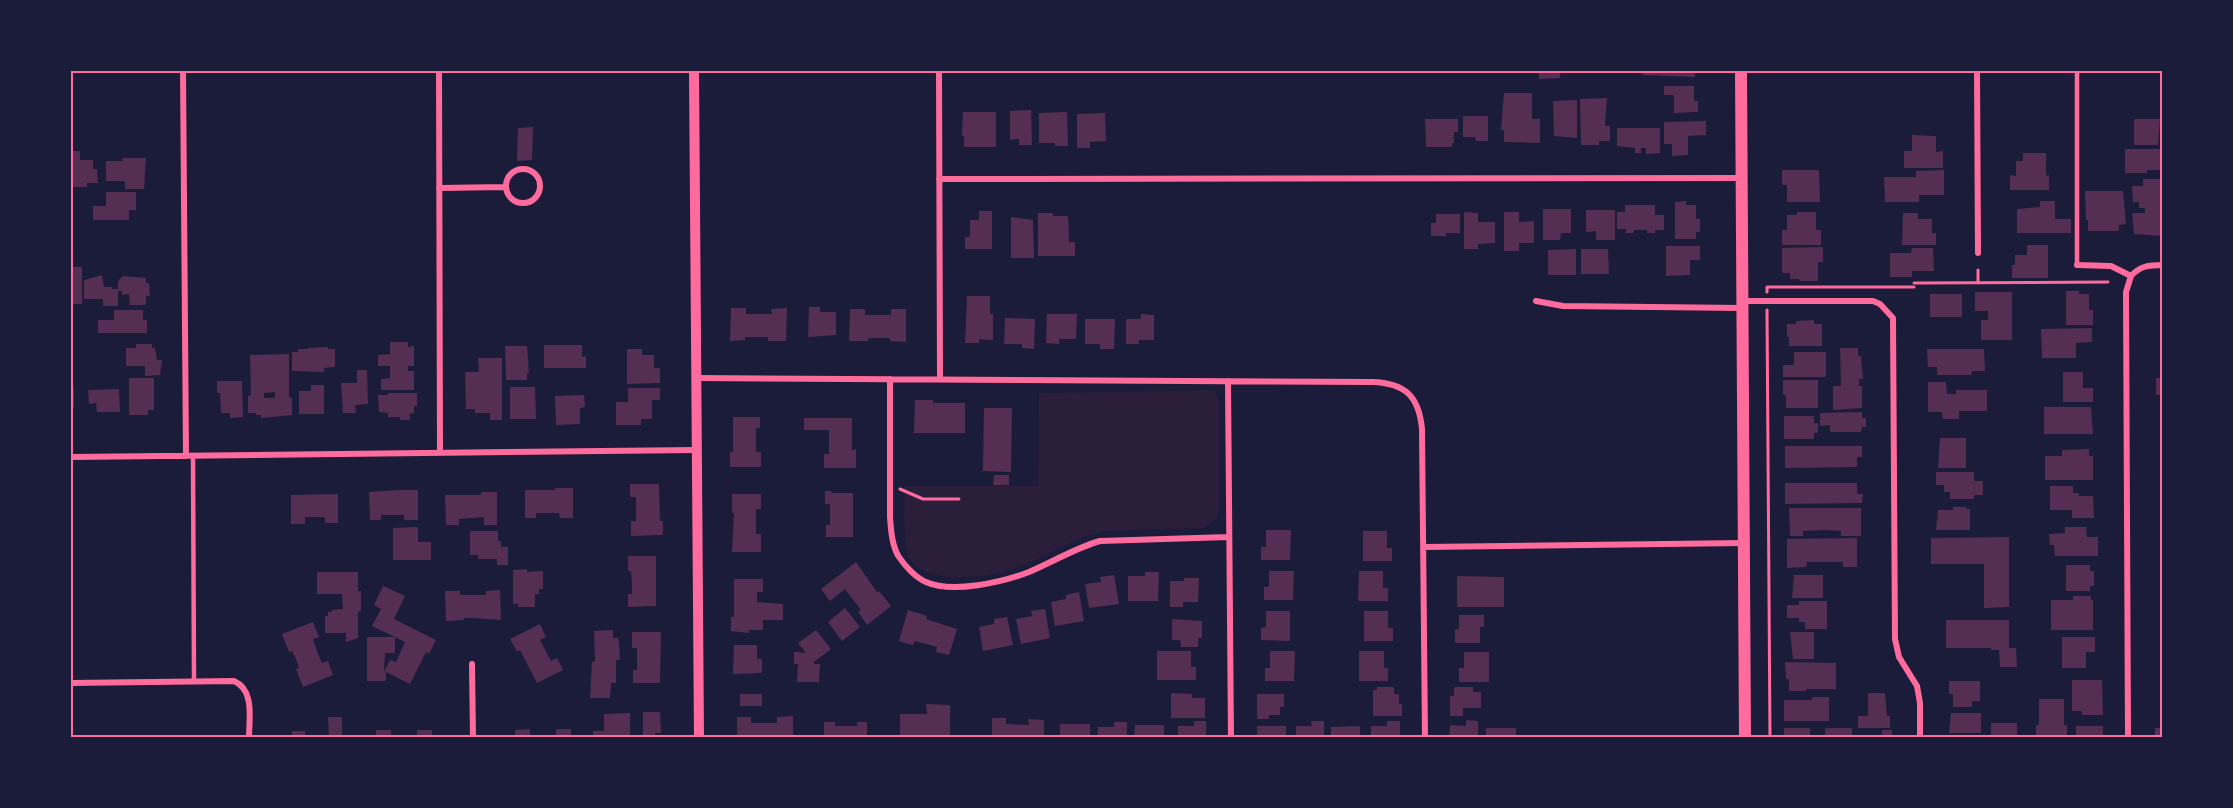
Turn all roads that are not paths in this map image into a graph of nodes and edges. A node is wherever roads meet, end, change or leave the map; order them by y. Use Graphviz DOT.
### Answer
graph roads {
  1 [pos="183,70"];
  2 [pos="438,70"];
  3 [pos="694,70"];
  4 [pos="939,70"];
  5 [pos="1741,70"];
  6 [pos="1977,70"];
  7 [pos="2077,70"];
  8 [pos="1741,178"];
  9 [pos="939,179"];
  10 [pos="439,188"];
  11 [pos="506,188"];
  12 [pos="1978,254"];
  13 [pos="2078,265"];
  14 [pos="2163,265"];
  15 [pos="2131,276"];
  16 [pos="1536,301"];
  17 [pos="1743,305"];
  18 [pos="696,378"];
  19 [pos="890,379"];
  20 [pos="940,379"];
  21 [pos="1228,381"];
  22 [pos="696,450"];
  23 [pos="440,453"];
  24 [pos="189,455"];
  25 [pos="70,457"];
  26 [pos="1229,537"];
  27 [pos="1745,543"];
  28 [pos="1424,547"];
  29 [pos="472,664"];
  30 [pos="194,681"];
  31 [pos="70,683"];
  32 [pos="249,738"];
  33 [pos="473,738"];
  34 [pos="699,738"];
  35 [pos="1231,738"];
  36 [pos="1425,738"];
  37 [pos="1746,738"];
  38 [pos="1920,738"];
  39 [pos="2128,738"];
  1 -- 24 [label="street"];
  2 -- 10 [label="street"];
  3 -- 18 [label="street"];
  4 -- 9 [label="street"];
  5 -- 8 [label="main road"];
  6 -- 12 [label="street"];
  7 -- 13 [label="lane"];
  8 -- 9 [label="street"];
  8 -- 17 [label="main road"];
  9 -- 20 [label="street"];
  10 -- 11 [label="street"];
  10 -- 23 [label="street"];
  11 -- 11 [label="street"];
  13 -- 15 [label="street"];
  14 -- 15 [label="street"];
  15 -- 39 [label="street"];
  16 -- 17 [label="street"];
  17 -- 27 [label="main road"];
  17 -- 38 [label="street"];
  18 -- 19 [label="street"];
  18 -- 22 [label="street"];
  19 -- 20 [label="street"];
  19 -- 26 [label="street"];
  20 -- 21 [label="street"];
  21 -- 26 [label="street"];
  21 -- 28 [label="street"];
  22 -- 23 [label="street"];
  22 -- 34 [label="street"];
  23 -- 24 [label="street"];
  24 -- 25 [label="street"];
  24 -- 30 [label="lane"];
  26 -- 35 [label="street"];
  27 -- 28 [label="street"];
  27 -- 37 [label="main road"];
  28 -- 36 [label="street"];
  29 -- 33 [label="street"];
  30 -- 31 [label="street"];
  30 -- 32 [label="street"];
}
